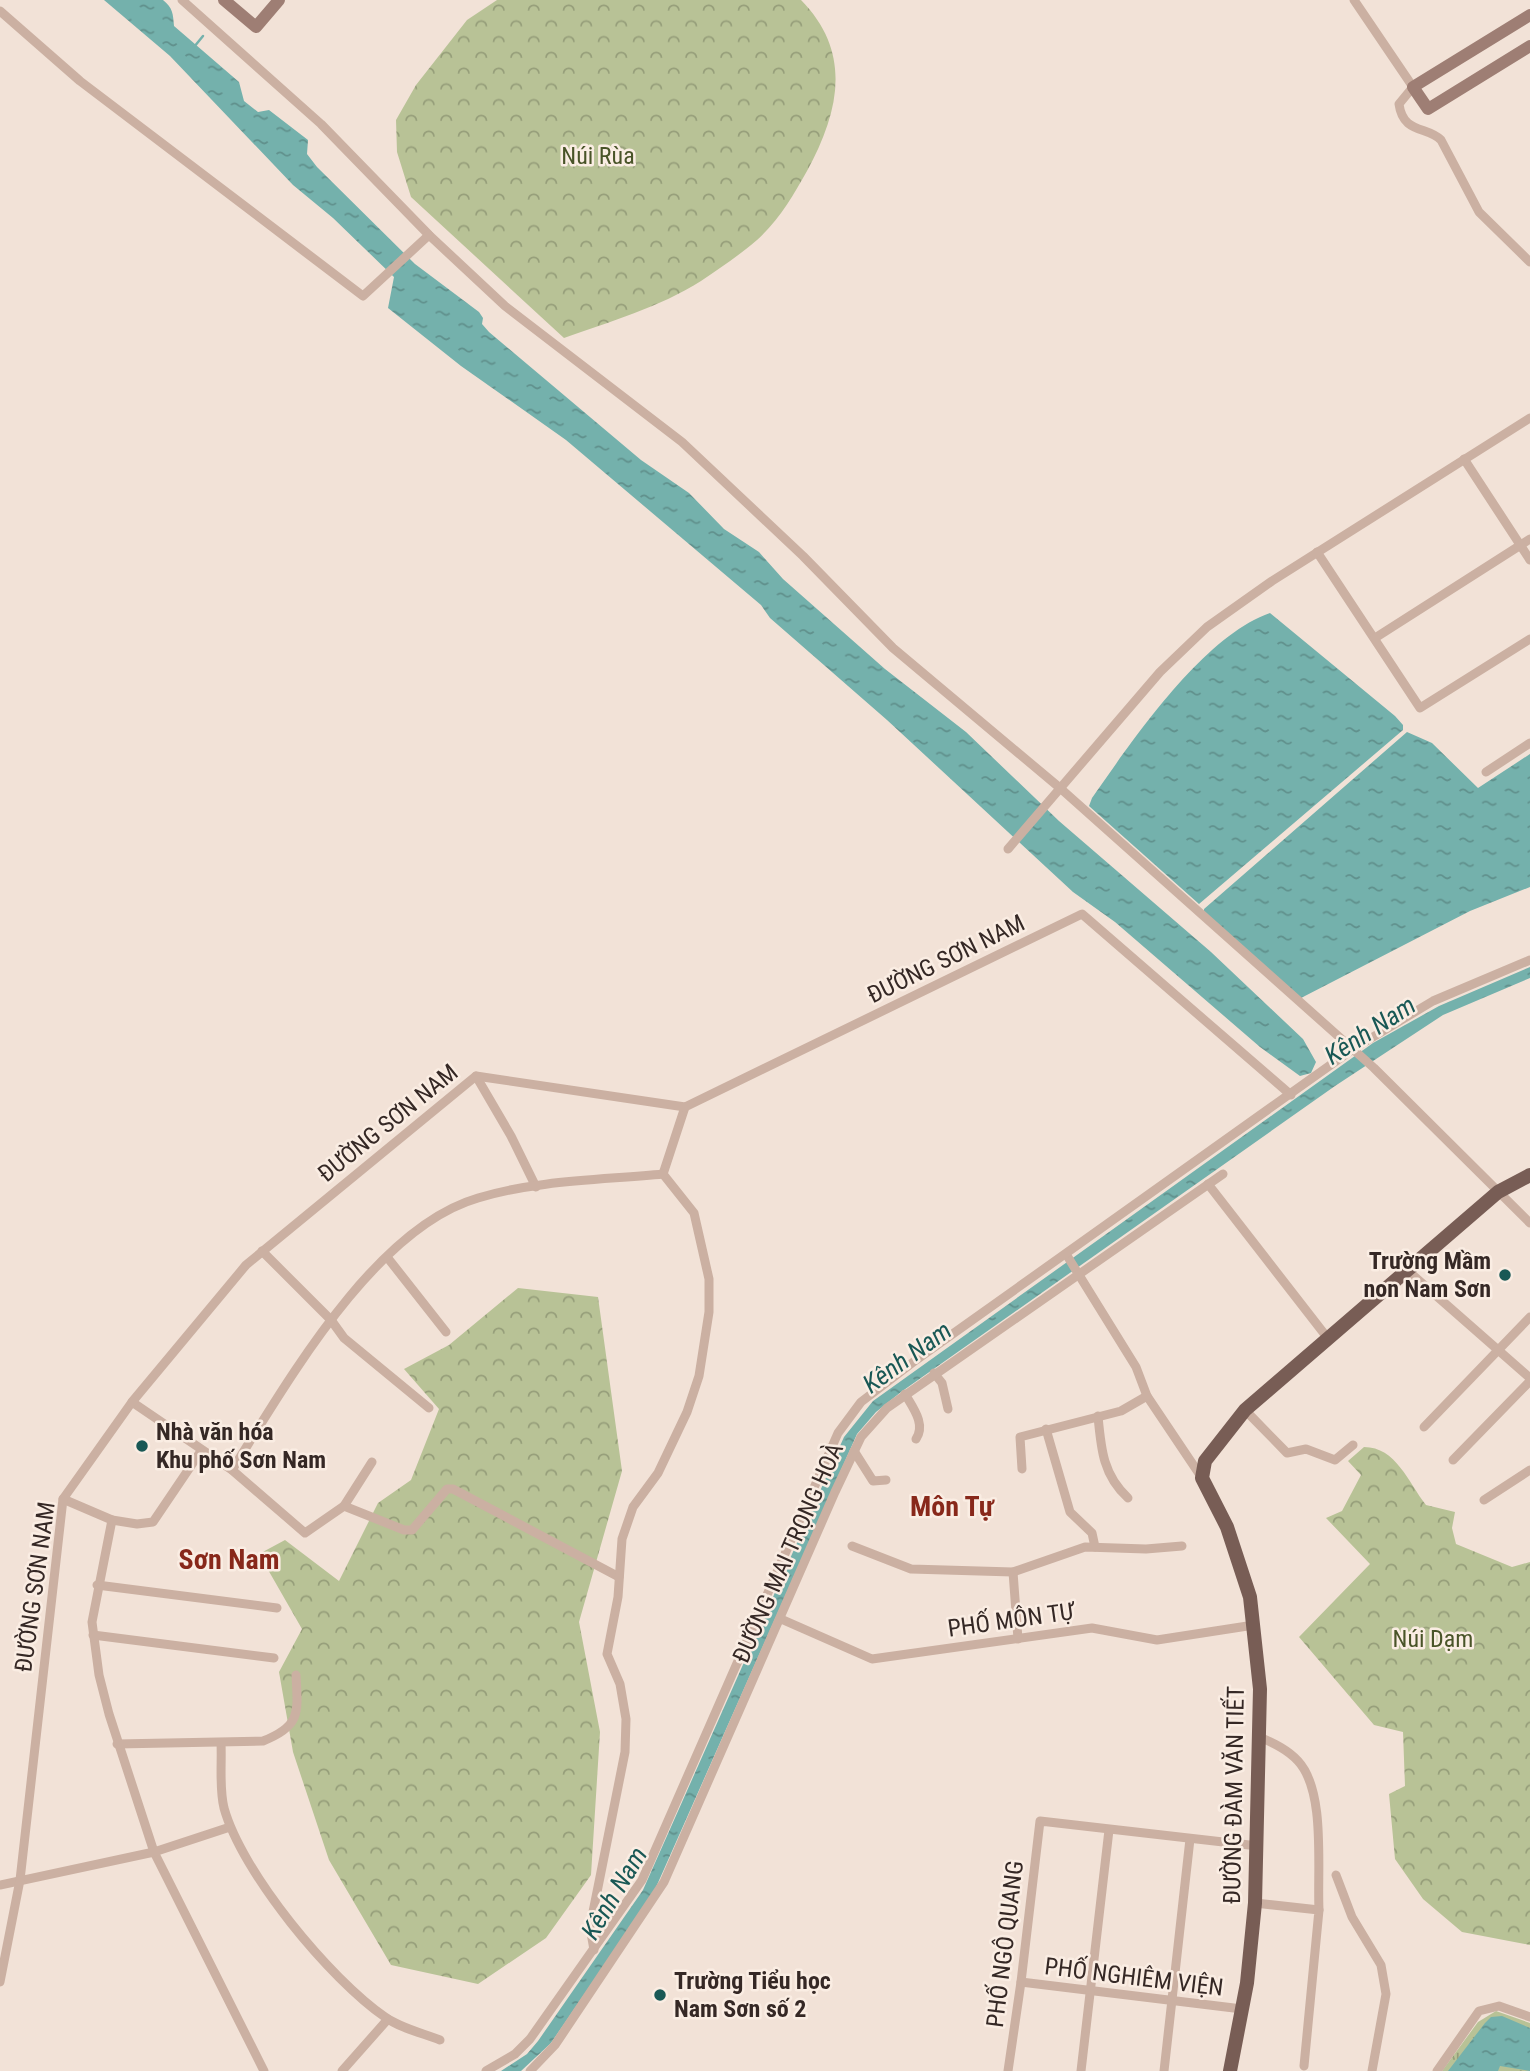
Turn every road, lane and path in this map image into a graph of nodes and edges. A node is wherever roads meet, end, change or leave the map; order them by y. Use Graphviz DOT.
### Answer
graph roads {
  1 [pos="224,0"];
  2 [pos="279,0"];
  3 [pos="1354,0"];
  4 [pos="186,2"];
  5 [pos="0,11"];
  6 [pos="1530,15"];
  7 [pos="1530,46"];
  8 [pos="1413,87"];
  9 [pos="429,235"];
  10 [pos="1530,262"];
  11 [pos="1530,418"];
  12 [pos="1465,459"];
  13 [pos="1530,539"];
  14 [pos="1521,545"];
  15 [pos="1317,552"];
  16 [pos="1530,559"];
  17 [pos="1375,638"];
  18 [pos="1530,639"];
  19 [pos="1530,743"];
  20 [pos="1486,772"];
  21 [pos="1058,791"];
  22 [pos="1008,849"];
  23 [pos="1530,960"];
  24 [pos="1353,1049"];
  25 [pos="476,1076"];
  26 [pos="1291,1095"];
  27 [pos="685,1107"];
  28 [pos="663,1174"];
  29 [pos="1223,1174"];
  30 [pos="1530,1175"];
  31 [pos="1208,1184"];
  32 [pos="536,1187"];
  33 [pos="1498,1192"];
  34 [pos="1530,1223"];
  35 [pos="262,1251"];
  36 [pos="1066,1254"];
  37 [pos="387,1257"];
  38 [pos="1407,1270"];
  39 [pos="1079,1272"];
  40 [pos="1530,1317"];
  41 [pos="331,1320"];
  42 [pos="446,1332"];
  43 [pos="1326,1336"];
  44 [pos="1498,1350"];
  45 [pos="934,1373"];
  46 [pos="1530,1380"];
  47 [pos="905,1394"];
  48 [pos="1147,1396"];
  49 [pos="132,1402"];
  50 [pos="429,1408"];
  51 [pos="948,1409"];
  52 [pos="1245,1410"];
  53 [pos="1098,1416"];
  54 [pos="1424,1427"];
  55 [pos="1046,1429"];
  56 [pos="916,1439"];
  57 [pos="1353,1445"];
  58 [pos="201,1451"];
  59 [pos="854,1451"];
  60 [pos="1453,1460"];
  61 [pos="372,1462"];
  62 [pos="1022,1469"];
  63 [pos="232,1470"];
  64 [pos="1530,1470"];
  65 [pos="1202,1478"];
  66 [pos="886,1480"];
  67 [pos="1128,1498"];
  68 [pos="63,1499"];
  69 [pos="1484,1500"];
  70 [pos="344,1506"];
  71 [pos="112,1520"];
  72 [pos="852,1546"];
  73 [pos="1182,1546"];
  74 [pos="1095,1547"];
  75 [pos="1013,1572"];
  76 [pos="619,1577"];
  77 [pos="97,1585"];
  78 [pos="277,1608"];
  79 [pos="781,1619"];
  80 [pos="1254,1625"];
  81 [pos="93,1635"];
  82 [pos="1018,1639"];
  83 [pos="274,1658"];
  84 [pos="296,1675"];
  85 [pos="1262,1738"];
  86 [pos="221,1743"];
  87 [pos="117,1744"];
  88 [pos="230,1827"];
  89 [pos="1110,1829"];
  90 [pos="1189,1839"];
  91 [pos="1258,1846"];
  92 [pos="154,1852"];
  93 [pos="1336,1875"];
  94 [pos="20,1880"];
  95 [pos="0,1885"];
  96 [pos="1255,1903"];
  97 [pos="1318,1910"];
  98 [pos="593,1950"];
  99 [pos="0,1982"];
  100 [pos="1021,1982"];
  101 [pos="1093,1991"];
  102 [pos="1173,2000"];
  103 [pos="1242,2009"];
  104 [pos="1530,2017"];
  105 [pos="388,2019"];
  106 [pos="440,2040"];
  107 [pos="1304,2066"];
  108 [pos="264,2071"];
  109 [pos="342,2071"];
  110 [pos="486,2071"];
  111 [pos="530,2071"];
  112 [pos="1008,2071"];
  113 [pos="1081,2071"];
  114 [pos="1164,2071"];
  115 [pos="1230,2071"];
  116 [pos="1372,2071"];
  117 [pos="1437,2071"];
  1 -- 2 [label="street"];
  3 -- 8 [label="street"];
  4 -- 9 [label="street"];
  5 -- 9 [label="street"];
  6 -- 8 [label="street"];
  7 -- 8 [label="street"];
  8 -- 10 [label="street"];
  9 -- 21 [label="street"];
  11 -- 12 [label="street"];
  12 -- 14 [label="street"];
  12 -- 15 [label="street"];
  13 -- 14 [label="street"];
  14 -- 16 [label="street"];
  14 -- 17 [label="street"];
  15 -- 17 [label="street"];
  15 -- 21 [label="street"];
  17 -- 18 [label="street"];
  19 -- 20 [label="street"];
  21 -- 22 [label="street"];
  21 -- 24 [label="street"];
  23 -- 24 [label="street"];
  24 -- 26 [label="street"];
  24 -- 33 [label="street"];
  25 -- 27 [label="street, ĐƯỜNG SƠN NAM"];
  25 -- 32 [label="street"];
  25 -- 35 [label="street, ĐƯỜNG SƠN NAM"];
  26 -- 27 [label="street, ĐƯỜNG SƠN NAM"];
  26 -- 36 [label="street"];
  27 -- 28 [label="street"];
  28 -- 32 [label="street"];
  28 -- 76 [label="street"];
  29 -- 31 [label="street, ĐƯỜNG MAI TRỌNG HOÀ"];
  30 -- 33 [label="main road"];
  31 -- 39 [label="street, ĐƯỜNG MAI TRỌNG HOÀ"];
  31 -- 43 [label="street"];
  32 -- 37 [label="street"];
  33 -- 34 [label="street"];
  33 -- 38 [label="main road"];
  35 -- 41 [label="street"];
  35 -- 49 [label="street, ĐƯỜNG SƠN NAM"];
  36 -- 39 [label="street"];
  36 -- 98 [label="street"];
  37 -- 41 [label="street"];
  37 -- 42 [label="street"];
  38 -- 43 [label="main road"];
  38 -- 44 [label="street"];
  39 -- 45 [label="street, ĐƯỜNG MAI TRỌNG HOÀ"];
  39 -- 48 [label="street"];
  40 -- 44 [label="street"];
  41 -- 50 [label="street"];
  41 -- 63 [label="street"];
  43 -- 52 [label="main road"];
  44 -- 46 [label="street"];
  44 -- 54 [label="street"];
  45 -- 47 [label="street, ĐƯỜNG MAI TRỌNG HOÀ"];
  45 -- 51 [label="street"];
  46 -- 60 [label="street"];
  47 -- 56 [label="street"];
  47 -- 59 [label="street, ĐƯỜNG MAI TRỌNG HOÀ"];
  48 -- 53 [label="street"];
  48 -- 65 [label="street"];
  49 -- 58 [label="street"];
  49 -- 68 [label="street, ĐƯỜNG SƠN NAM"];
  52 -- 57 [label="street"];
  52 -- 65 [label="main road"];
  53 -- 55 [label="street"];
  53 -- 67 [label="street"];
  55 -- 62 [label="street"];
  55 -- 74 [label="street"];
  58 -- 63 [label="street"];
  58 -- 71 [label="street"];
  59 -- 66 [label="street"];
  59 -- 79 [label="street, ĐƯỜNG MAI TRỌNG HOÀ"];
  61 -- 70 [label="street"];
  63 -- 70 [label="street"];
  64 -- 69 [label="street"];
  65 -- 80 [label="main road, ĐƯỜNG ĐÀM VĂN TIẾT"];
  68 -- 71 [label="street"];
  68 -- 94 [label="street, ĐƯỜNG SƠN NAM"];
  70 -- 76 [label="street"];
  71 -- 77 [label="street"];
  72 -- 75 [label="street"];
  73 -- 74 [label="street"];
  74 -- 75 [label="street"];
  75 -- 82 [label="street"];
  76 -- 98 [label="street"];
  77 -- 78 [label="street"];
  77 -- 81 [label="street"];
  79 -- 82 [label="street, PHỐ MÔN TỰ"];
  79 -- 111 [label="street, ĐƯỜNG MAI TRỌNG HOÀ"];
  80 -- 82 [label="street, PHỐ MÔN TỰ"];
  80 -- 85 [label="main road, ĐƯỜNG ĐÀM VĂN TIẾT"];
  81 -- 83 [label="street"];
  81 -- 87 [label="street"];
  84 -- 86 [label="street"];
  85 -- 91 [label="main road, ĐƯỜNG ĐÀM VĂN TIẾT"];
  85 -- 97 [label="street"];
  86 -- 87 [label="street"];
  86 -- 88 [label="street"];
  87 -- 92 [label="street"];
  88 -- 92 [label="street"];
  88 -- 105 [label="street"];
  89 -- 90 [label="street"];
  89 -- 100 [label="street, PHỐ NGÔ QUANG"];
  89 -- 101 [label="street"];
  90 -- 91 [label="street"];
  90 -- 102 [label="street"];
  91 -- 96 [label="main road, ĐƯỜNG ĐÀM VĂN TIẾT"];
  92 -- 94 [label="street"];
  92 -- 108 [label="street"];
  93 -- 116 [label="street"];
  94 -- 95 [label="street"];
  94 -- 99 [label="street, ĐƯỜNG SƠN NAM"];
  96 -- 97 [label="street"];
  96 -- 103 [label="main road, ĐƯỜNG ĐÀM VĂN TIẾT"];
  97 -- 107 [label="street"];
  98 -- 110 [label="street"];
  100 -- 101 [label="street, PHỐ NGHIÊM VIỆN"];
  100 -- 112 [label="street, PHỐ NGÔ QUANG"];
  101 -- 102 [label="street, PHỐ NGHIÊM VIỆN"];
  101 -- 113 [label="street"];
  102 -- 103 [label="street, PHỐ NGHIÊM VIỆN"];
  102 -- 114 [label="street"];
  103 -- 115 [label="main road, ĐƯỜNG ĐÀM VĂN TIẾT"];
  104 -- 117 [label="street"];
  105 -- 106 [label="street"];
  105 -- 109 [label="street"];
}
